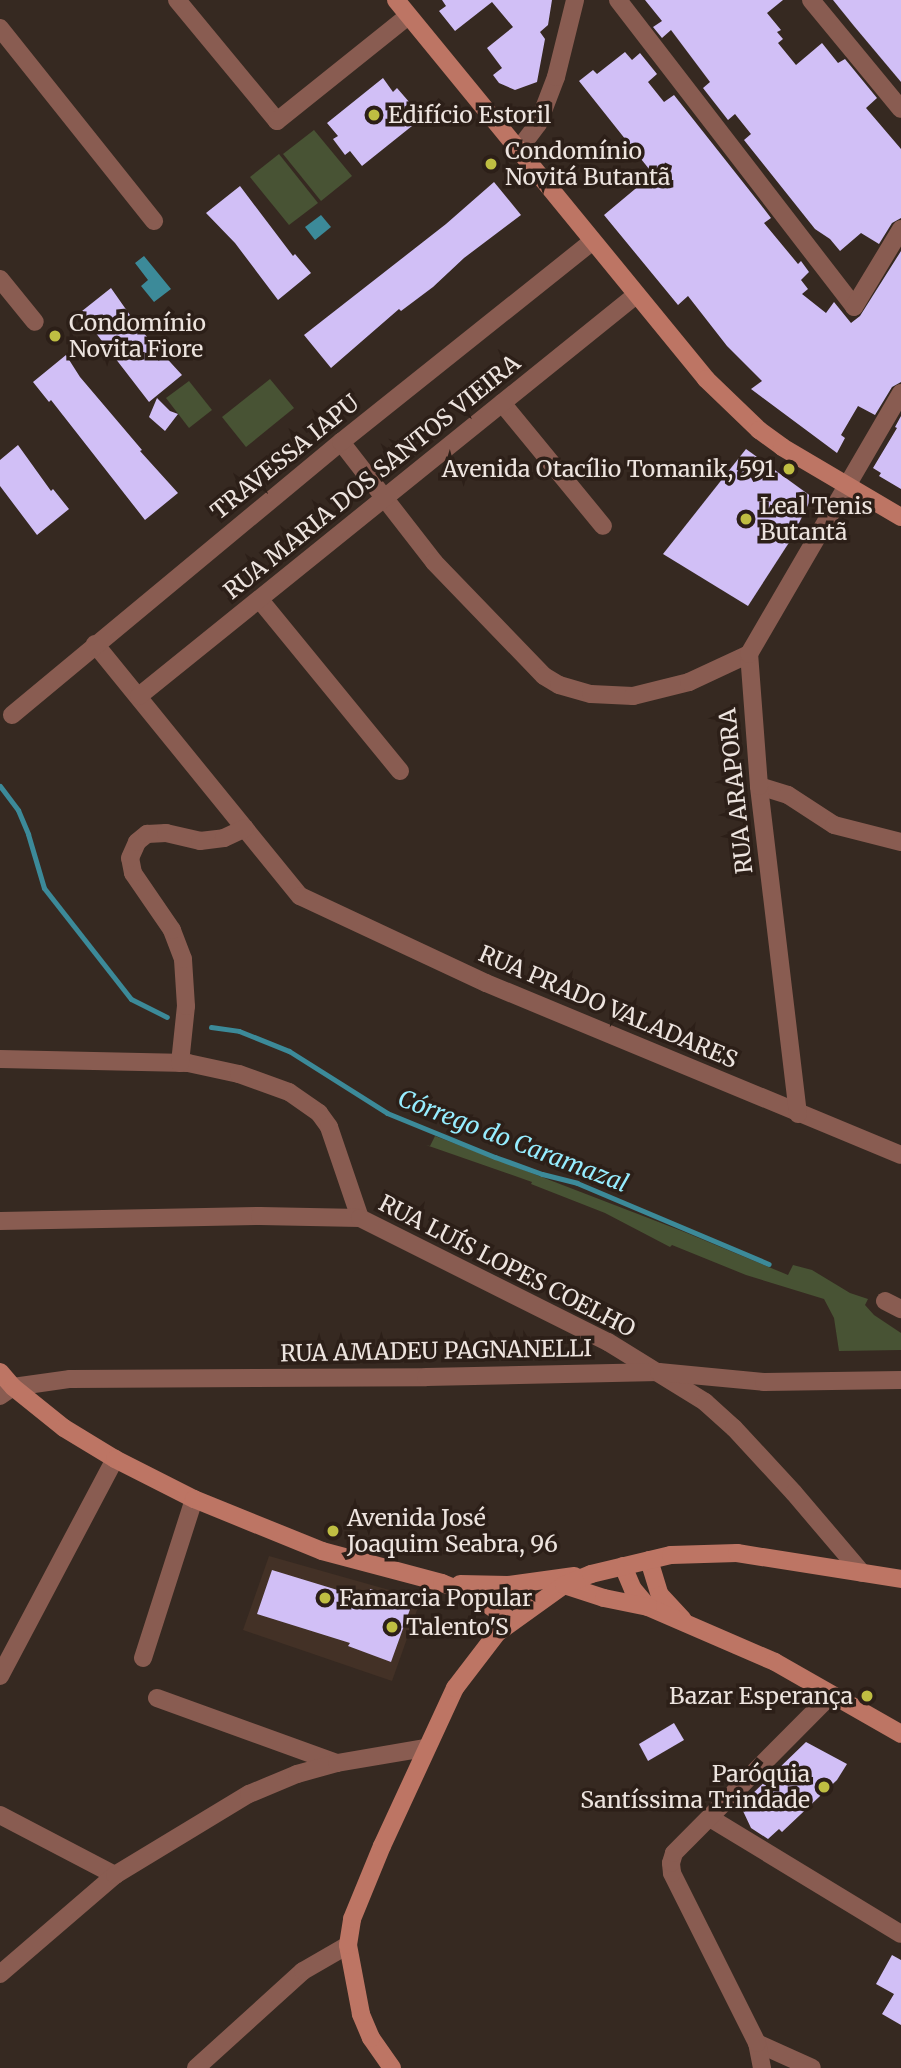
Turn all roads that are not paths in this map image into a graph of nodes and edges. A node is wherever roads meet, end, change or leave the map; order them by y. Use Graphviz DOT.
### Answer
graph roads {
  1 [pos="177,0"];
  2 [pos="396,0"];
  3 [pos="575,0"];
  4 [pos="618,0"];
  5 [pos="811,0"];
  6 [pos="408,16"];
  7 [pos="0,28"];
  8 [pos="901,108"];
  9 [pos="519,149"];
  10 [pos="154,221"];
  11 [pos="901,229"];
  12 [pos="593,242"];
  13 [pos="0,279"];
  14 [pos="636,295"];
  15 [pos="35,321"];
  16 [pos="901,393"];
  17 [pos="502,403"];
  18 [pos="341,442"];
  19 [pos="845,486"];
  20 [pos="386,500"];
  21 [pos="901,517"];
  22 [pos="603,526"];
  23 [pos="260,600"];
  24 [pos="95,644"];
  25 [pos="749,654"];
  26 [pos="139,696"];
  27 [pos="12,716"];
  28 [pos="400,771"];
  29 [pos="759,786"];
  30 [pos="245,828"];
  31 [pos="901,842"];
  32 [pos="0,1059"];
  33 [pos="180,1063"];
  34 [pos="798,1114"];
  35 [pos="901,1155"];
  36 [pos="359,1219"];
  37 [pos="0,1221"];
  38 [pos="0,1372"];
  39 [pos="659,1372"];
  40 [pos="901,1380"];
  41 [pos="7,1392"];
  42 [pos="114,1459"];
  43 [pos="194,1499"];
  44 [pos="649,1559"];
  45 [pos="623,1566"];
  46 [pos="862,1573"];
  47 [pos="591,1574"];
  48 [pos="901,1579"];
  49 [pos="442,1583"];
  50 [pos="564,1585"];
  51 [pos="648,1607"];
  52 [pos="683,1619"];
  53 [pos="511,1621"];
  54 [pos="144,1658"];
  55 [pos="0,1676"];
  56 [pos="831,1695"];
  57 [pos="157,1698"];
  58 [pos="901,1734"];
  59 [pos="426,1748"];
  60 [pos="337,1763"];
  61 [pos="0,1815"];
  62 [pos="710,1818"];
  63 [pos="115,1875"];
  64 [pos="901,1934"];
  65 [pos="348,1945"];
  66 [pos="0,1974"];
  67 [pos="757,2043"];
  68 [pos="196,2068"];
  69 [pos="392,2068"];
  70 [pos="762,2068"];
  71 [pos="812,2068"];
  1 -- 6 [label="street"];
  2 -- 6 [label="main road"];
  3 -- 9 [label="street"];
  4 -- 11 [label="street"];
  5 -- 8 [label="street"];
  6 -- 9 [label="main road"];
  7 -- 10 [label="street"];
  9 -- 12 [label="main road"];
  12 -- 14 [label="main road"];
  12 -- 18 [label="street, TRAVESSA IAPU"];
  13 -- 15 [label="street"];
  14 -- 17 [label="street, RUA MARIA DOS SANTOS VIEIRA"];
  14 -- 19 [label="main road"];
  16 -- 19 [label="street"];
  17 -- 20 [label="street, RUA MARIA DOS SANTOS VIEIRA"];
  17 -- 22 [label="street"];
  18 -- 20 [label="street"];
  18 -- 24 [label="street, TRAVESSA IAPU"];
  19 -- 21 [label="main road"];
  19 -- 25 [label="street"];
  20 -- 23 [label="street, RUA MARIA DOS SANTOS VIEIRA"];
  20 -- 25 [label="street"];
  23 -- 26 [label="street, RUA MARIA DOS SANTOS VIEIRA"];
  23 -- 28 [label="street"];
  24 -- 26 [label="street"];
  24 -- 27 [label="street, TRAVESSA IAPU"];
  25 -- 29 [label="street, RUA ARAPORA"];
  26 -- 30 [label="street"];
  29 -- 31 [label="street"];
  29 -- 34 [label="street, RUA ARAPORA"];
  30 -- 33 [label="street"];
  30 -- 34 [label="street, RUA PRADO VALADARES"];
  32 -- 33 [label="street"];
  33 -- 36 [label="street"];
  34 -- 35 [label="street, RUA PRADO VALADARES"];
  36 -- 37 [label="street, RUA LUÍS LOPES COELHO"];
  36 -- 39 [label="street, RUA LUÍS LOPES COELHO"];
  38 -- 41 [label="main road"];
  39 -- 40 [label="street, RUA AMADEU PAGNANELLI"];
  39 -- 41 [label="street, RUA AMADEU PAGNANELLI"];
  39 -- 46 [label="street, RUA LUÍS LOPES COELHO"];
  41 -- 42 [label="main road"];
  42 -- 43 [label="main road"];
  42 -- 55 [label="street"];
  43 -- 49 [label="main road"];
  43 -- 54 [label="street"];
  44 -- 45 [label="main road"];
  44 -- 46 [label="main road"];
  44 -- 52 [label="main road"];
  45 -- 47 [label="main road"];
  45 -- 51 [label="main road"];
  46 -- 48 [label="main road"];
  47 -- 49 [label="main road"];
  47 -- 50 [label="main road"];
  49 -- 53 [label="main road"];
  50 -- 51 [label="main road"];
  50 -- 53 [label="main road"];
  51 -- 52 [label="main road"];
  52 -- 56 [label="main road"];
  53 -- 59 [label="main road"];
  56 -- 58 [label="main road"];
  56 -- 62 [label="street"];
  57 -- 60 [label="street"];
  59 -- 60 [label="street"];
  59 -- 65 [label="main road"];
  60 -- 63 [label="street"];
  61 -- 63 [label="street"];
  62 -- 64 [label="street"];
  62 -- 67 [label="street"];
  63 -- 66 [label="street"];
  65 -- 68 [label="street"];
  65 -- 69 [label="main road"];
  67 -- 70 [label="street"];
  67 -- 71 [label="street"];
}
